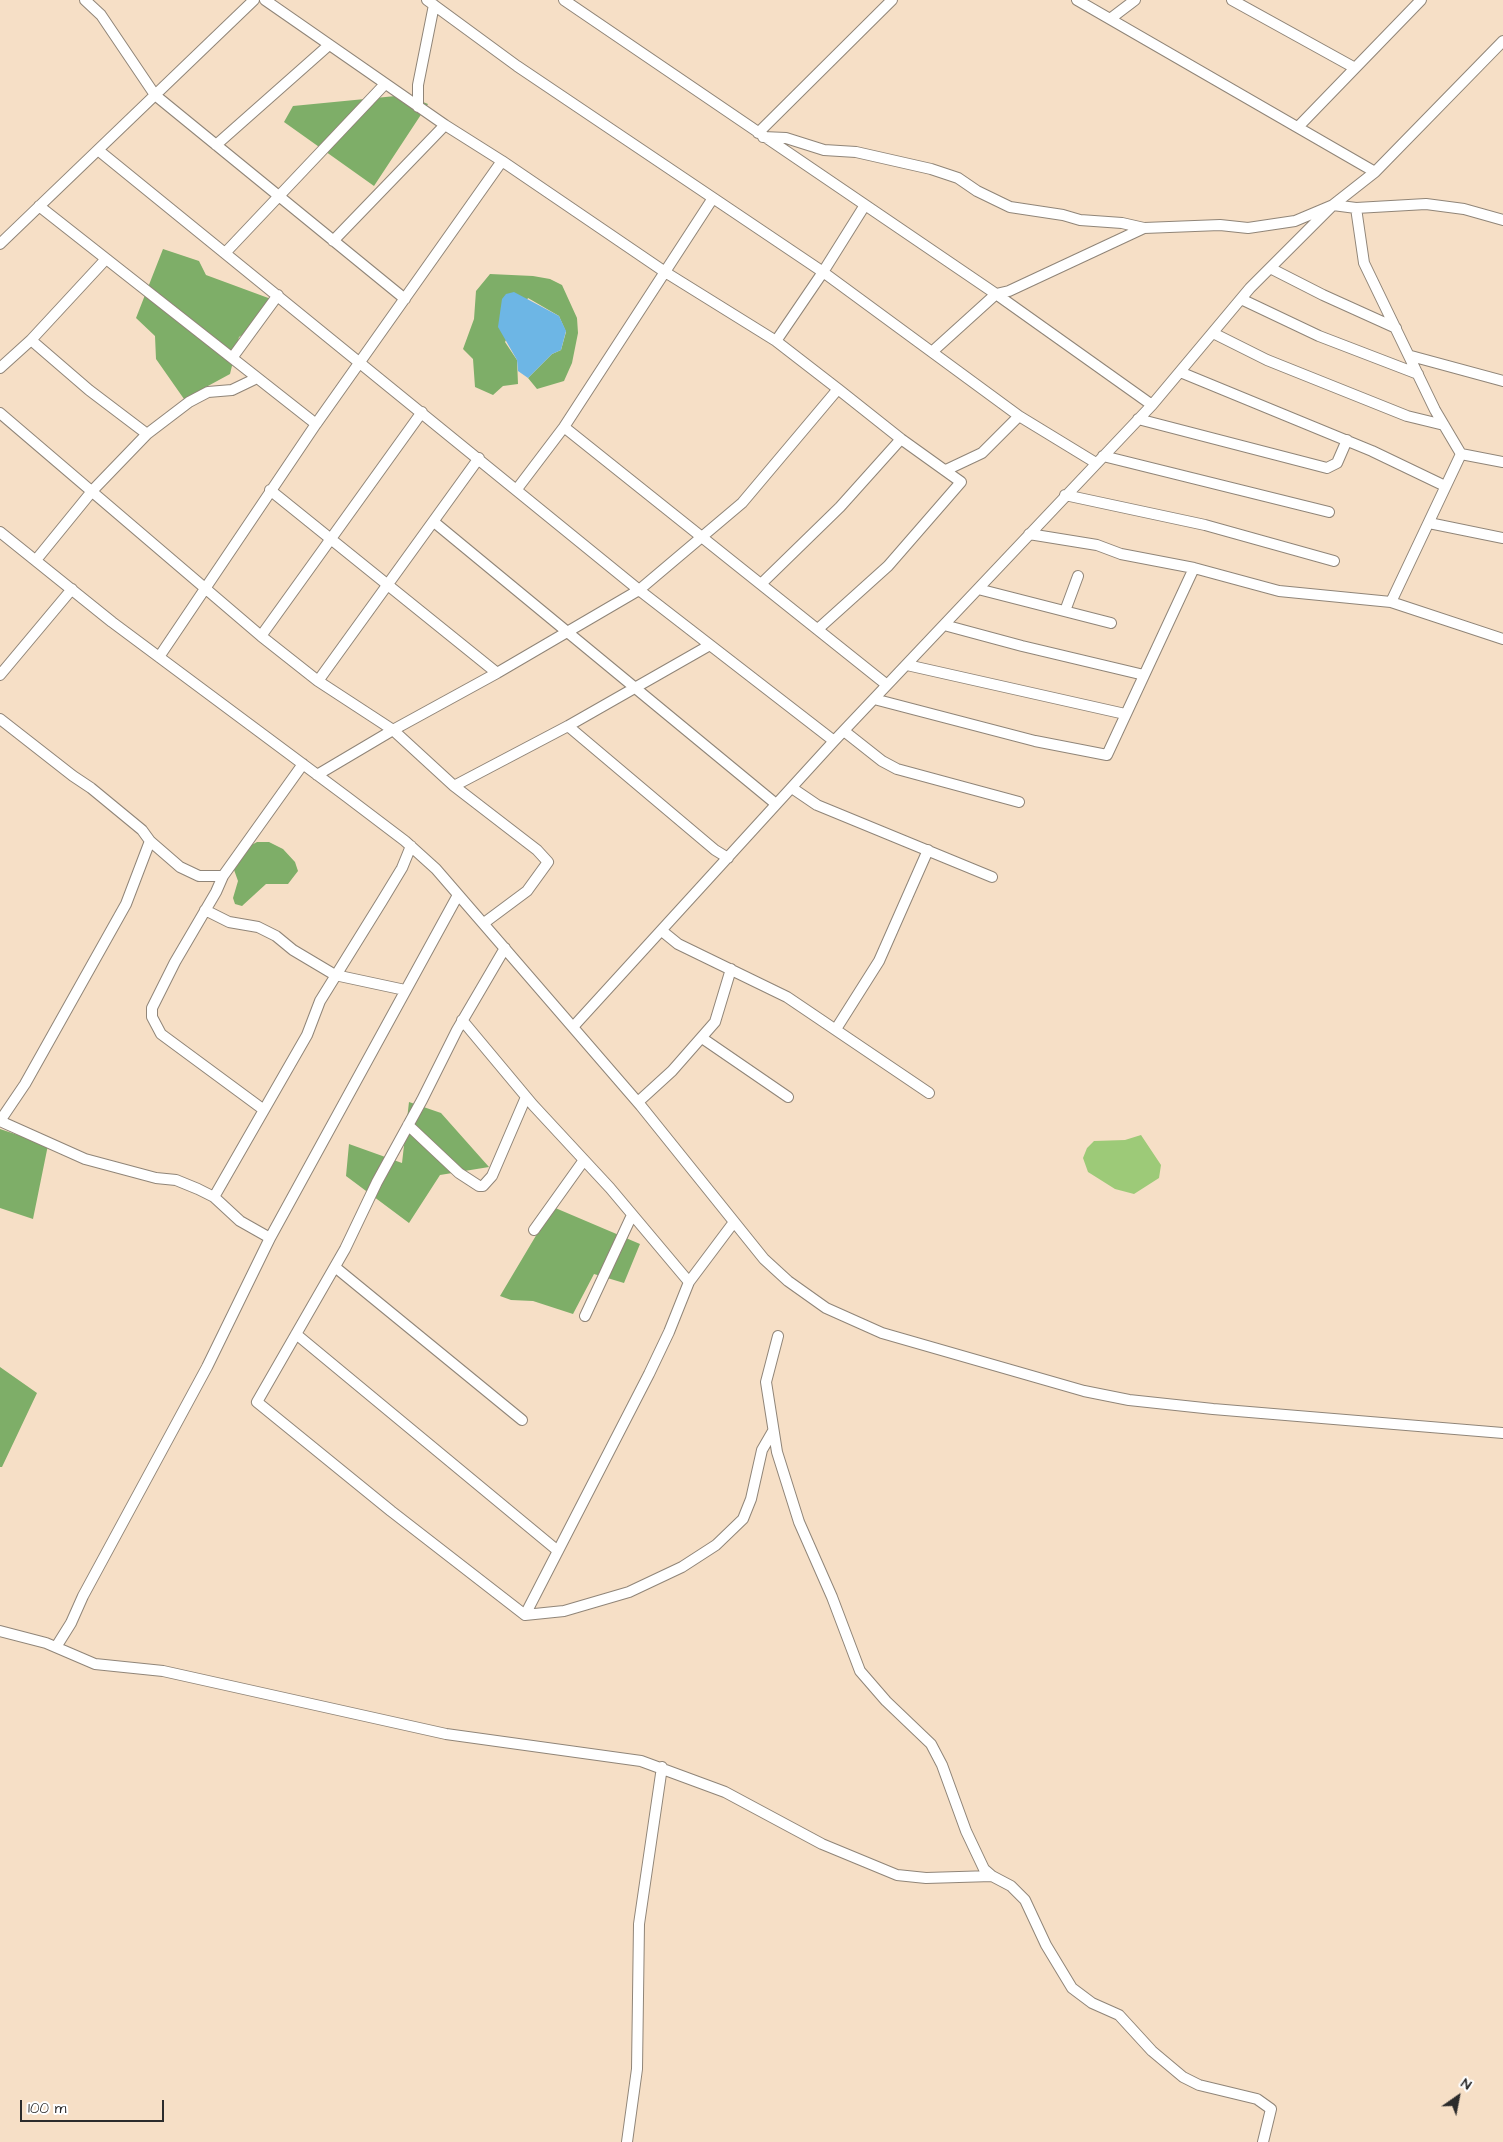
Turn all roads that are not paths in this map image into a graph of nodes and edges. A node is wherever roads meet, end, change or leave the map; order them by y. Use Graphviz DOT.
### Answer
graph roads {
  1 [pos="85,0"];
  2 [pos="254,0"];
  3 [pos="265,0"];
  4 [pos="564,0"];
  5 [pos="892,0"];
  6 [pos="1076,0"];
  7 [pos="1135,0"];
  8 [pos="1232,0"];
  9 [pos="1421,0"];
  10 [pos="430,2"];
  11 [pos="1110,20"];
  12 [pos="1503,41"];
  13 [pos="329,45"];
  14 [pos="1355,68"];
  15 [pos="385,84"];
  16 [pos="155,95"];
  17 [pos="418,107"];
  18 [pos="445,125"];
  19 [pos="1298,128"];
  20 [pos="761,135"];
  21 [pos="216,145"];
  22 [pos="98,150"];
  23 [pos="502,161"];
  24 [pos="1375,172"];
  25 [pos="278,196"];
  26 [pos="713,198"];
  27 [pos="864,205"];
  28 [pos="1333,205"];
  29 [pos="39,206"];
  30 [pos="1356,208"];
  31 [pos="1503,220"];
  32 [pos="1144,228"];
  33 [pos="333,241"];
  34 [pos="0,244"];
  35 [pos="226,252"];
  36 [pos="106,259"];
  37 [pos="1270,268"];
  38 [pos="665,272"];
  39 [pos="823,272"];
  40 [pos="996,294"];
  41 [pos="278,295"];
  42 [pos="405,299"];
  43 [pos="1241,299"];
  44 [pos="1396,328"];
  45 [pos="1213,332"];
  46 [pos="31,340"];
  47 [pos="776,341"];
  48 [pos="933,351"];
  49 [pos="1411,356"];
  50 [pos="232,358"];
  51 [pos="360,361"];
  52 [pos="0,368"];
  53 [pos="1180,372"];
  54 [pos="1418,374"];
  55 [pos="257,378"];
  56 [pos="1503,381"];
  57 [pos="838,389"];
  58 [pos="1152,405"];
  59 [pos="422,412"];
  60 [pos="0,413"];
  61 [pos="1019,416"];
  62 [pos="1138,419"];
  63 [pos="316,424"];
  64 [pos="1444,425"];
  65 [pos="564,427"];
  66 [pos="147,434"];
  67 [pos="900,438"];
  68 [pos="1346,440"];
  69 [pos="1461,454"];
  70 [pos="478,458"];
  71 [pos="1100,459"];
  72 [pos="1503,462"];
  73 [pos="946,470"];
  74 [pos="1446,486"];
  75 [pos="517,489"];
  76 [pos="93,490"];
  77 [pos="270,490"];
  78 [pos="1065,496"];
  79 [pos="1329,512"];
  80 [pos="434,522"];
  81 [pos="1429,523"];
  82 [pos="0,532"];
  83 [pos="1029,534"];
  84 [pos="702,537"];
  85 [pos="1503,538"];
  86 [pos="332,539"];
  87 [pos="36,560"];
  88 [pos="1334,560"];
  89 [pos="1194,568"];
  90 [pos="1078,576"];
  91 [pos="388,584"];
  92 [pos="761,584"];
  93 [pos="204,588"];
  94 [pos="72,589"];
  95 [pos="978,589"];
  96 [pos="639,590"];
  97 [pos="1391,602"];
  98 [pos="1065,611"];
  99 [pos="1111,623"];
  100 [pos="944,624"];
  101 [pos="818,630"];
  102 [pos="568,633"];
  103 [pos="262,636"];
  104 [pos="1503,639"];
  105 [pos="710,645"];
  106 [pos="159,657"];
  107 [pos="906,665"];
  108 [pos="497,673"];
  109 [pos="0,675"];
  110 [pos="1144,675"];
  111 [pos="318,681"];
  112 [pos="887,685"];
  113 [pos="635,688"];
  114 [pos="874,699"];
  115 [pos="1125,714"];
  116 [pos="0,719"];
  117 [pos="568,726"];
  118 [pos="393,730"];
  119 [pos="844,731"];
  120 [pos="834,741"];
  121 [pos="303,764"];
  122 [pos="317,775"];
  123 [pos="454,786"];
  124 [pos="792,788"];
  125 [pos="1019,802"];
  126 [pos="776,804"];
  127 [pos="150,841"];
  128 [pos="411,846"];
  129 [pos="928,850"];
  130 [pos="728,858"];
  131 [pos="223,876"];
  132 [pos="992,877"];
  133 [pos="458,895"];
  134 [pos="206,910"];
  135 [pos="484,923"];
  136 [pos="662,930"];
  137 [pos="505,948"];
  138 [pos="731,969"];
  139 [pos="335,974"];
  140 [pos="405,990"];
  141 [pos="462,1020"];
  142 [pos="572,1027"];
  143 [pos="836,1030"];
  144 [pos="702,1038"];
  145 [pos="929,1093"];
  146 [pos="788,1096"];
  147 [pos="526,1097"];
  148 [pos="638,1102"];
  149 [pos="264,1110"];
  150 [pos="0,1121"];
  151 [pos="408,1125"];
  152 [pos="584,1160"];
  153 [pos="214,1197"];
  154 [pos="632,1215"];
  155 [pos="734,1222"];
  156 [pos="534,1230"];
  157 [pos="270,1238"];
  158 [pos="335,1267"];
  159 [pos="690,1282"];
  160 [pos="585,1316"];
  161 [pos="296,1334"];
  162 [pos="778,1336"];
  163 [pos="522,1420"];
  164 [pos="773,1431"];
  165 [pos="1503,1433"];
  166 [pos="558,1551"];
  167 [pos="525,1614"];
  168 [pos="0,1631"];
  169 [pos="56,1647"];
  170 [pos="662,1767"];
  171 [pos="992,1876"];
  172 [pos="627,2142"];
  173 [pos="1263,2142"];
  1 -- 16 [label="street"];
  2 -- 16 [label="street"];
  3 -- 13 [label="street"];
  4 -- 20 [label="street"];
  5 -- 20 [label="street"];
  6 -- 11 [label="street"];
  7 -- 11 [label="street"];
  8 -- 14 [label="street"];
  9 -- 14 [label="street"];
  10 -- 17 [label="street"];
  10 -- 26 [label="street"];
  11 -- 19 [label="street"];
  12 -- 24 [label="street"];
  13 -- 15 [label="street"];
  13 -- 21 [label="street"];
  14 -- 19 [label="street"];
  15 -- 17 [label="street"];
  15 -- 25 [label="street"];
  16 -- 21 [label="street"];
  16 -- 22 [label="street"];
  17 -- 18 [label="street"];
  18 -- 23 [label="street"];
  18 -- 33 [label="street"];
  19 -- 24 [label="street"];
  20 -- 27 [label="street"];
  20 -- 32 [label="street"];
  21 -- 25 [label="street"];
  22 -- 29 [label="street"];
  22 -- 35 [label="street"];
  23 -- 38 [label="street"];
  23 -- 42 [label="street"];
  24 -- 28 [label="street"];
  25 -- 33 [label="street"];
  25 -- 35 [label="street"];
  26 -- 38 [label="street"];
  26 -- 39 [label="street"];
  27 -- 39 [label="street"];
  27 -- 40 [label="street"];
  28 -- 30 [label="street"];
  28 -- 32 [label="street"];
  28 -- 37 [label="street"];
  29 -- 34 [label="street"];
  29 -- 36 [label="street"];
  30 -- 31 [label="street"];
  30 -- 44 [label="street"];
  32 -- 40 [label="street"];
  33 -- 42 [label="street"];
  35 -- 41 [label="street"];
  36 -- 46 [label="street"];
  36 -- 50 [label="street"];
  37 -- 43 [label="street"];
  37 -- 44 [label="street"];
  38 -- 47 [label="street"];
  38 -- 65 [label="street"];
  39 -- 47 [label="street"];
  39 -- 48 [label="street"];
  40 -- 48 [label="street"];
  40 -- 58 [label="street"];
  41 -- 50 [label="street"];
  41 -- 51 [label="street"];
  42 -- 51 [label="street"];
  43 -- 45 [label="street"];
  43 -- 54 [label="street"];
  44 -- 49 [label="street"];
  45 -- 53 [label="street"];
  45 -- 64 [label="street"];
  46 -- 52 [label="street"];
  46 -- 66 [label="street"];
  47 -- 57 [label="street"];
  48 -- 61 [label="street"];
  49 -- 54 [label="street"];
  49 -- 56 [label="street"];
  50 -- 55 [label="street"];
  51 -- 59 [label="street"];
  51 -- 63 [label="street"];
  53 -- 58 [label="street"];
  53 -- 68 [label="street"];
  54 -- 64 [label="street"];
  55 -- 63 [label="street"];
  55 -- 66 [label="street"];
  57 -- 67 [label="street"];
  57 -- 84 [label="street"];
  58 -- 62 [label="street"];
  59 -- 70 [label="street"];
  59 -- 86 [label="street"];
  60 -- 76 [label="street"];
  61 -- 71 [label="street"];
  61 -- 73 [label="street"];
  62 -- 68 [label="street"];
  62 -- 71 [label="street"];
  63 -- 77 [label="street"];
  64 -- 69 [label="street"];
  65 -- 75 [label="street"];
  65 -- 84 [label="street"];
  66 -- 76 [label="street"];
  67 -- 73 [label="street"];
  67 -- 92 [label="street"];
  68 -- 74 [label="street"];
  69 -- 72 [label="street"];
  69 -- 74 [label="street"];
  70 -- 75 [label="street"];
  70 -- 80 [label="street"];
  71 -- 78 [label="street"];
  71 -- 79 [label="street"];
  73 -- 101 [label="street"];
  74 -- 81 [label="street"];
  75 -- 96 [label="street"];
  76 -- 87 [label="street"];
  76 -- 93 [label="street"];
  77 -- 86 [label="street"];
  77 -- 93 [label="street"];
  78 -- 83 [label="street"];
  78 -- 88 [label="street"];
  80 -- 91 [label="street"];
  80 -- 102 [label="street"];
  81 -- 85 [label="street"];
  81 -- 97 [label="street"];
  82 -- 87 [label="street"];
  83 -- 89 [label="street"];
  83 -- 95 [label="street"];
  84 -- 92 [label="street"];
  84 -- 96 [label="street"];
  86 -- 91 [label="street"];
  86 -- 103 [label="street"];
  87 -- 94 [label="street"];
  89 -- 97 [label="street"];
  89 -- 110 [label="street"];
  90 -- 98 [label="street"];
  91 -- 108 [label="street"];
  91 -- 111 [label="street"];
  92 -- 101 [label="street"];
  93 -- 103 [label="street"];
  93 -- 106 [label="street"];
  94 -- 106 [label="street"];
  94 -- 109 [label="street"];
  95 -- 98 [label="street"];
  95 -- 100 [label="street"];
  96 -- 102 [label="street"];
  96 -- 105 [label="street"];
  97 -- 104 [label="street"];
  98 -- 99 [label="street"];
  100 -- 107 [label="street"];
  100 -- 110 [label="street"];
  101 -- 112 [label="street"];
  102 -- 108 [label="street"];
  102 -- 113 [label="street"];
  103 -- 111 [label="street"];
  105 -- 113 [label="street"];
  105 -- 120 [label="street"];
  106 -- 121 [label="street"];
  107 -- 112 [label="street"];
  107 -- 115 [label="street"];
  108 -- 118 [label="street"];
  110 -- 115 [label="street"];
  111 -- 118 [label="street"];
  112 -- 114 [label="street"];
  113 -- 117 [label="street"];
  113 -- 126 [label="street"];
  114 -- 115 [label="street"];
  114 -- 119 [label="street"];
  116 -- 127 [label="street"];
  117 -- 123 [label="street"];
  117 -- 130 [label="street"];
  118 -- 122 [label="street"];
  118 -- 123 [label="street"];
  119 -- 120 [label="street"];
  119 -- 125 [label="street"];
  120 -- 124 [label="street"];
  121 -- 122 [label="street"];
  121 -- 131 [label="street"];
  122 -- 128 [label="street"];
  123 -- 135 [label="street"];
  124 -- 126 [label="street"];
  124 -- 129 [label="street"];
  126 -- 130 [label="street"];
  127 -- 131 [label="street"];
  127 -- 150 [label="street"];
  128 -- 133 [label="street"];
  128 -- 139 [label="street"];
  129 -- 132 [label="street"];
  129 -- 143 [label="street"];
  130 -- 136 [label="street"];
  131 -- 134 [label="street"];
  133 -- 135 [label="street"];
  133 -- 140 [label="street"];
  134 -- 139 [label="street"];
  134 -- 149 [label="street"];
  135 -- 137 [label="street"];
  136 -- 138 [label="street"];
  136 -- 142 [label="street"];
  137 -- 141 [label="street"];
  137 -- 142 [label="street"];
  138 -- 143 [label="street"];
  138 -- 144 [label="street"];
  139 -- 140 [label="street"];
  139 -- 149 [label="street"];
  140 -- 157 [label="street"];
  141 -- 147 [label="street"];
  141 -- 151 [label="street"];
  142 -- 148 [label="street"];
  143 -- 145 [label="street"];
  144 -- 146 [label="street"];
  144 -- 148 [label="street"];
  147 -- 151 [label="street"];
  147 -- 152 [label="street"];
  148 -- 155 [label="street"];
  149 -- 153 [label="street"];
  150 -- 153 [label="street"];
  151 -- 158 [label="street"];
  152 -- 154 [label="street"];
  152 -- 156 [label="street"];
  153 -- 157 [label="street"];
  154 -- 159 [label="street"];
  154 -- 160 [label="street"];
  155 -- 159 [label="street"];
  155 -- 165 [label="street"];
  157 -- 169 [label="street"];
  158 -- 161 [label="street"];
  158 -- 163 [label="street"];
  159 -- 166 [label="street"];
  161 -- 166 [label="street"];
  161 -- 167 [label="street"];
  162 -- 164 [label="street"];
  164 -- 167 [label="street"];
  164 -- 171 [label="street"];
  166 -- 167 [label="street"];
  168 -- 169 [label="street"];
  169 -- 170 [label="street"];
  170 -- 171 [label="street"];
  170 -- 172 [label="street"];
  171 -- 173 [label="street"];
}
